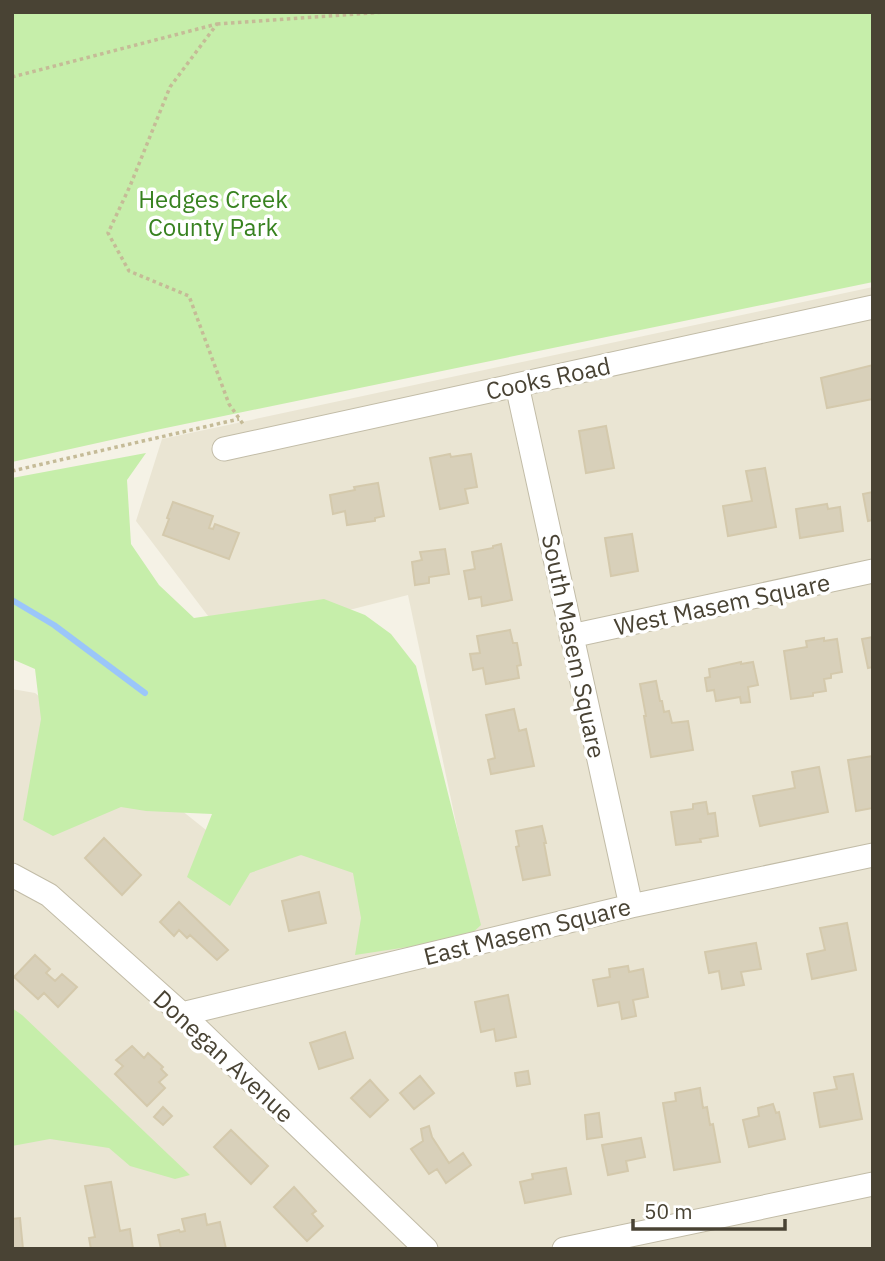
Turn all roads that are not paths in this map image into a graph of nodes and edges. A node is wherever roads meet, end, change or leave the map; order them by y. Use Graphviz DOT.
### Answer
graph roads {
  1 [pos="873,307"];
  2 [pos="517,385"];
  3 [pos="224,449"];
  4 [pos="873,571"];
  5 [pos="571,636"];
  6 [pos="873,855"];
  7 [pos="12,874"];
  8 [pos="631,906"];
  9 [pos="182,1014"];
  10 [pos="873,1184"];
  11 [pos="426,1249"];
  12 [pos="564,1249"];
  1 -- 2 [label="street, Cooks Road"];
  2 -- 3 [label="street, Cooks Road"];
  2 -- 5 [label="street, South Masem Square"];
  4 -- 5 [label="street, West Masem Square"];
  5 -- 8 [label="street, South Masem Square"];
  6 -- 8 [label="street, East Masem Square"];
  7 -- 9 [label="street, Donegan Avenue"];
  8 -- 9 [label="street, East Masem Square"];
  9 -- 11 [label="street, Donegan Avenue"];
  10 -- 12 [label="street"];
}
